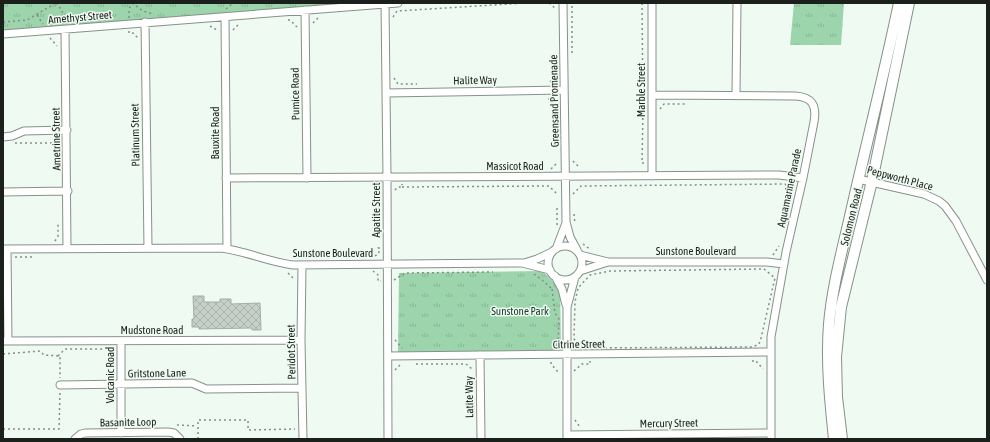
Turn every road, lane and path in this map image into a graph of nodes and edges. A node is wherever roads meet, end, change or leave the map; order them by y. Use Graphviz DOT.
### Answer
graph roads {
  1 [pos="56,3"];
  2 [pos="132,3"];
  3 [pos="233,3"];
  4 [pos="398,3"];
  5 [pos="525,3"];
  6 [pos="562,3"];
  7 [pos="572,3"];
  8 [pos="642,3"];
  9 [pos="652,3"];
  10 [pos="736,3"];
  11 [pos="894,3"];
  12 [pos="899,3"];
  13 [pos="909,3"];
  14 [pos="385,4"];
  15 [pos="306,10"];
  16 [pos="225,13"];
  17 [pos="156,15"];
  18 [pos="325,17"];
  19 [pos="283,20"];
  20 [pos="3,22"];
  21 [pos="145,22"];
  22 [pos="247,23"];
  23 [pos="129,24"];
  24 [pos="205,26"];
  25 [pos="385,26"];
  26 [pos="65,30"];
  27 [pos="50,31"];
  28 [pos="218,31"];
  29 [pos="3,34"];
  30 [pos="306,34"];
  31 [pos="138,38"];
  32 [pos="225,38"];
  33 [pos="57,47"];
  34 [pos="572,53"];
  35 [pos="392,76"];
  36 [pos="883,79"];
  37 [pos="422,84"];
  38 [pos="549,90"];
  39 [pos="564,90"];
  40 [pos="386,93"];
  41 [pos="652,95"];
  42 [pos="736,95"];
  43 [pos="693,104"];
  44 [pos="643,109"];
  45 [pos="559,110"];
  46 [pos="652,110"];
  47 [pos="58,130"];
  48 [pos="67,130"];
  49 [pos="3,137"];
  50 [pos="11,143"];
  51 [pos="572,160"];
  52 [pos="558,162"];
  53 [pos="652,163"];
  54 [pos="566,176"];
  55 [pos="581,176"];
  56 [pos="652,176"];
  57 [pos="672,176"];
  58 [pos="790,176"];
  59 [pos="387,177"];
  60 [pos="402,177"];
  61 [pos="549,177"];
  62 [pos="226,178"];
  63 [pos="307,178"];
  64 [pos="803,178"];
  65 [pos="858,179"];
  66 [pos="872,181"];
  67 [pos="672,185"];
  68 [pos="549,186"];
  69 [pos="581,186"];
  70 [pos="402,187"];
  71 [pos="790,190"];
  72 [pos="68,191"];
  73 [pos="3,192"];
  74 [pos="394,192"];
  75 [pos="792,192"];
  76 [pos="558,194"];
  77 [pos="573,194"];
  78 [pos="558,202"];
  79 [pos="574,210"];
  80 [pos="58,221"];
  81 [pos="566,222"];
  82 [pos="575,225"];
  83 [pos="556,226"];
  84 [pos="50,241"];
  85 [pos="578,241"];
  86 [pos="779,245"];
  87 [pos="67,248"];
  88 [pos="148,248"];
  89 [pos="387,248"];
  90 [pos="5,249"];
  91 [pos="227,249"];
  92 [pos="554,251"];
  93 [pos="579,252"];
  94 [pos="767,255"];
  95 [pos="37,257"];
  96 [pos="374,257"];
  97 [pos="591,257"];
  98 [pos="7,258"];
  99 [pos="608,262"];
  100 [pos="522,263"];
  101 [pos="387,264"];
  102 [pos="784,264"];
  103 [pos="302,265"];
  104 [pos="541,268"];
  105 [pos="550,270"];
  106 [pos="529,271"];
  107 [pos="580,271"];
  108 [pos="288,272"];
  109 [pos="498,272"];
  110 [pos="555,276"];
  111 [pos="575,277"];
  112 [pos="541,279"];
  113 [pos="987,280"];
  114 [pos="392,281"];
  115 [pos="294,285"];
  116 [pos="552,289"];
  117 [pos="562,289"];
  118 [pos="567,307"];
  119 [pos="301,340"];
  120 [pos="5,341"];
  121 [pos="122,341"];
  122 [pos="549,348"];
  123 [pos="121,349"];
  124 [pos="753,350"];
  125 [pos="770,352"];
  126 [pos="3,354"];
  127 [pos="480,355"];
  128 [pos="567,355"];
  129 [pos="590,355"];
  130 [pos="58,356"];
  131 [pos="388,356"];
  132 [pos="402,356"];
  133 [pos="402,364"];
  134 [pos="416,364"];
  135 [pos="473,369"];
  136 [pos="574,371"];
  137 [pos="763,376"];
  138 [pos="121,384"];
  139 [pos="60,385"];
  140 [pos="302,388"];
  141 [pos="574,419"];
  142 [pos="581,428"];
  143 [pos="3,429"];
  144 [pos="295,429"];
  145 [pos="121,433"];
  146 [pos="771,436"];
  147 [pos="567,437"];
  148 [pos="75,439"];
  149 [pos="180,439"];
  150 [pos="198,439"];
  151 [pos="302,439"];
  152 [pos="388,439"];
  153 [pos="481,439"];
  154 [pos="834,439"];
  155 [pos="842,439"];
  1 -- 20 [label="path"];
  1 -- 26 [label="path"];
  2 -- 17 [label="path"];
  2 -- 23 [label="path"];
  3 -- 16 [label="path"];
  4 -- 14 [label="street, Amethyst Street"];
  5 -- 25 [label="path"];
  6 -- 39 [label="street, Greensand Promenade"];
  7 -- 34 [label="path"];
  8 -- 44 [label="path"];
  9 -- 41 [label="street, Marble Street"];
  10 -- 42 [label="street"];
  11 -- 36 [label="main road, Solomon Road"];
  12 -- 36 [label="main road, Solomon Road"];
  13 -- 66 [label="main road, Solomon Road"];
  14 -- 15 [label="street, Amethyst Street"];
  14 -- 25 [label="street, Apatite Street"];
  15 -- 16 [label="street, Amethyst Street"];
  15 -- 30 [label="street, Pumice Road"];
  16 -- 21 [label="street, Amethyst Street"];
  16 -- 32 [label="street, Bauxite Road"];
  18 -- 30 [label="path"];
  19 -- 30 [label="path"];
  21 -- 23 [label="street, Amethyst Street"];
  21 -- 88 [label="street, Platinum Street"];
  22 -- 32 [label="path"];
  23 -- 26 [label="street, Amethyst Street"];
  23 -- 31 [label="path"];
  24 -- 28 [label="path"];
  25 -- 40 [label="street, Apatite Street"];
  26 -- 27 [label="street, Amethyst Street"];
  26 -- 48 [label="street, Ametrine Street"];
  27 -- 29 [label="street, Amethyst Street"];
  27 -- 33 [label="path"];
  30 -- 63 [label="street, Pumice Road"];
  32 -- 62 [label="street, Bauxite Road"];
  35 -- 37 [label="path"];
  36 -- 65 [label="main road, Solomon Road"];
  38 -- 39 [label="street, Halite Way"];
  38 -- 40 [label="street, Halite Way"];
  38 -- 45 [label="path"];
  39 -- 54 [label="street, Greensand Promenade"];
  40 -- 59 [label="street, Apatite Street"];
  41 -- 42 [label="street, Aquamarine Parade"];
  41 -- 46 [label="street, Marble Street"];
  42 -- 64 [label="street, Aquamarine Parade"];
  43 -- 46 [label="path"];
  44 -- 46 [label="path"];
  44 -- 53 [label="path"];
  46 -- 53 [label="street, Marble Street"];
  47 -- 48 [label="street"];
  47 -- 49 [label="street"];
  47 -- 50 [label="path"];
  48 -- 72 [label="street, Ametrine Street"];
  51 -- 55 [label="path"];
  52 -- 61 [label="path"];
  53 -- 56 [label="street, Marble Street"];
  54 -- 55 [label="street, Massicot Road"];
  54 -- 61 [label="street, Massicot Road"];
  54 -- 81 [label="street, Greensand Promenade"];
  55 -- 56 [label="street, Massicot Road"];
  55 -- 69 [label="path"];
  56 -- 57 [label="street, Massicot Road"];
  57 -- 58 [label="street, Massicot Road"];
  57 -- 67 [label="path"];
  58 -- 64 [label="street, Massicot Road"];
  58 -- 71 [label="path"];
  59 -- 60 [label="street, Massicot Road"];
  59 -- 63 [label="street, Massicot Road"];
  59 -- 89 [label="street, Apatite Street"];
  60 -- 61 [label="street, Massicot Road"];
  60 -- 70 [label="path"];
  61 -- 68 [label="path"];
  62 -- 63 [label="street, Massicot Road"];
  62 -- 91 [label="street, Bauxite Road"];
  64 -- 102 [label="street, Aquamarine Parade"];
  65 -- 66 [label="street, Peppworth Place"];
  65 -- 154 [label="main road, Solomon Road"];
  66 -- 113 [label="street, Peppworth Place"];
  66 -- 155 [label="main road, Solomon Road"];
  67 -- 69 [label="path"];
  67 -- 71 [label="path"];
  68 -- 70 [label="path"];
  68 -- 76 [label="path"];
  69 -- 77 [label="path"];
  70 -- 74 [label="path"];
  71 -- 75 [label="path"];
  72 -- 73 [label="street"];
  72 -- 87 [label="street, Ametrine Street"];
  78 -- 83 [label="path"];
  79 -- 82 [label="path"];
  80 -- 84 [label="path"];
  81 -- 92 [label="street, Greensand Promenade"];
  81 -- 93 [label="street, Greensand Promenade"];
  85 -- 97 [label="path"];
  86 -- 94 [label="path"];
  87 -- 88 [label="street, Sunstone Boulevard"];
  87 -- 90 [label="street, Sunstone Boulevard"];
  88 -- 91 [label="street, Sunstone Boulevard"];
  89 -- 96 [label="path"];
  89 -- 101 [label="street, Apatite Street"];
  90 -- 98 [label="street"];
  91 -- 103 [label="street, Sunstone Boulevard"];
  92 -- 93 [label="street"];
  92 -- 100 [label="street, Sunstone Boulevard"];
  92 -- 105 [label="street"];
  93 -- 97 [label="street, Sunstone Boulevard"];
  93 -- 107 [label="street"];
  95 -- 98 [label="path"];
  97 -- 99 [label="street, Sunstone Boulevard"];
  98 -- 120 [label="street"];
  99 -- 102 [label="street, Sunstone Boulevard"];
  99 -- 107 [label="street, Sunstone Boulevard"];
  100 -- 101 [label="street, Sunstone Boulevard"];
  100 -- 104 [label="street, Sunstone Boulevard"];
  101 -- 103 [label="street, Sunstone Boulevard"];
  101 -- 131 [label="street, Apatite Street"];
  102 -- 125 [label="street, Aquamarine Parade"];
  103 -- 119 [label="street, Peridot Street"];
  104 -- 105 [label="street, Sunstone Boulevard"];
  104 -- 112 [label="path"];
  105 -- 110 [label="street"];
  106 -- 112 [label="path"];
  107 -- 111 [label="street"];
  108 -- 115 [label="path"];
  109 -- 114 [label="path"];
  110 -- 111 [label="street"];
  110 -- 117 [label="street"];
  111 -- 118 [label="street"];
  112 -- 116 [label="path"];
  116 -- 117 [label="path"];
  116 -- 122 [label="path"];
  117 -- 118 [label="street"];
  118 -- 128 [label="street"];
  119 -- 121 [label="street, Mudstone Road"];
  119 -- 140 [label="street, Peridot Street"];
  120 -- 121 [label="street, Mudstone Road"];
  121 -- 123 [label="street, Volcanic Road"];
  123 -- 130 [label="path"];
  123 -- 138 [label="street, Volcanic Road"];
  124 -- 124 [label="path"];
  124 -- 125 [label="street, Citrine Street"];
  124 -- 129 [label="street, Citrine Street"];
  124 -- 137 [label="path"];
  125 -- 146 [label="street, Aquamarine Parade"];
  126 -- 130 [label="path"];
  127 -- 128 [label="street, Citrine Street"];
  127 -- 132 [label="street, Citrine Street"];
  127 -- 153 [label="street, Latite Way"];
  128 -- 129 [label="street, Citrine Street"];
  128 -- 147 [label="street"];
  129 -- 136 [label="path"];
  130 -- 139 [label="path"];
  131 -- 132 [label="street, Citrine Street"];
  131 -- 152 [label="street, Apatite Street"];
  132 -- 133 [label="path"];
  134 -- 135 [label="path"];
  138 -- 139 [label="street, Gritstone Lane"];
  138 -- 140 [label="street, Gritstone Lane"];
  138 -- 145 [label="street, Volcanic Road"];
  139 -- 143 [label="path"];
  140 -- 151 [label="street, Peridot Street"];
  141 -- 142 [label="path"];
  144 -- 150 [label="path"];
  145 -- 148 [label="street, Basanite Loop"];
  145 -- 149 [label="street, Basanite Loop"];
  146 -- 147 [label="street, Mercury Street"];
}
